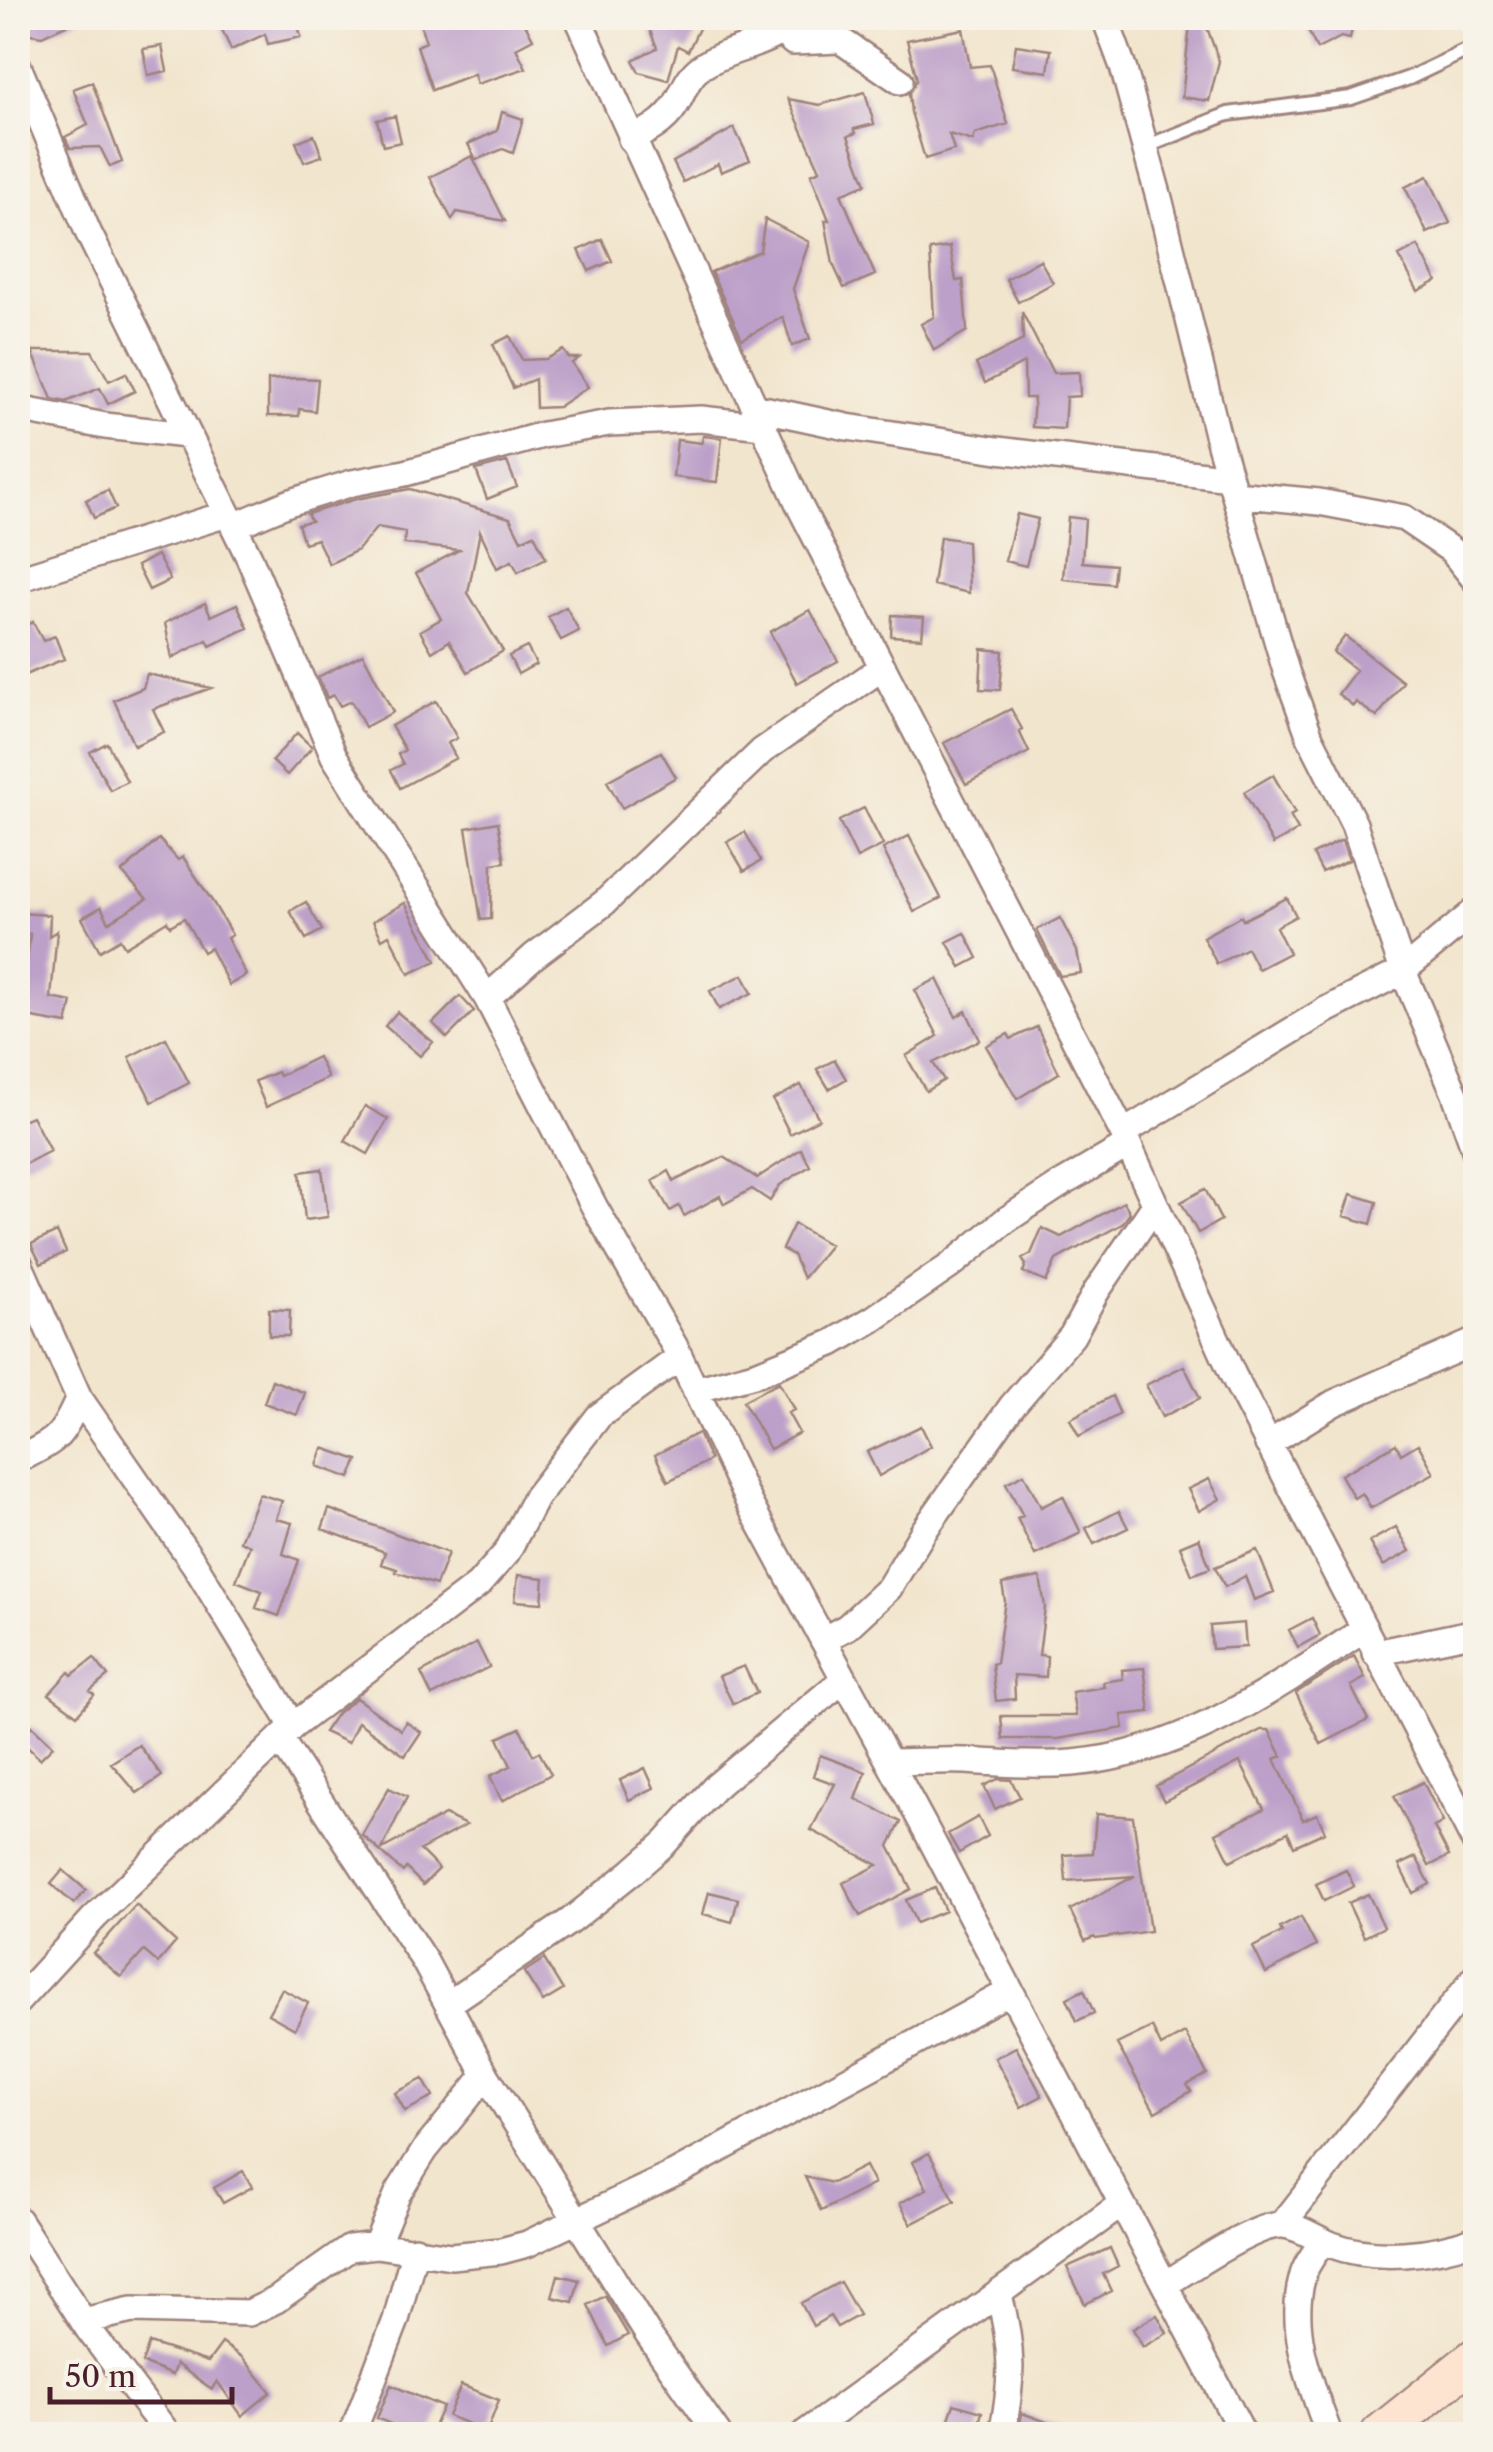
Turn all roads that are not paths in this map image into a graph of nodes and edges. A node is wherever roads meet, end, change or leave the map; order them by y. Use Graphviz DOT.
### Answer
graph roads {
  1 [pos="578,18"];
  2 [pos="1105,18"];
  3 [pos="774,25"];
  4 [pos="1476,46"];
  5 [pos="18,66"];
  6 [pos="900,81"];
  7 [pos="631,139"];
  8 [pos="1145,148"];
  9 [pos="18,409"];
  10 [pos="758,417"];
  11 [pos="186,435"];
  12 [pos="1232,486"];
  13 [pos="230,520"];
  14 [pos="18,579"];
  15 [pos="1476,582"];
  16 [pos="883,667"];
  17 [pos="1476,910"];
  18 [pos="1403,970"];
  19 [pos="487,998"];
  20 [pos="1125,1139"];
  21 [pos="1476,1153"];
  22 [pos="1156,1204"];
  23 [pos="18,1260"];
  24 [pos="1476,1340"];
  25 [pos="680,1357"];
  26 [pos="695,1390"];
  27 [pos="79,1398"];
  28 [pos="1268,1444"];
  29 [pos="18,1460"];
  30 [pos="1363,1630"];
  31 [pos="1476,1632"];
  32 [pos="823,1640"];
  33 [pos="1375,1653"];
  34 [pos="844,1679"];
  35 [pos="286,1733"];
  36 [pos="889,1762"];
  37 [pos="1476,1844"];
  38 [pos="1476,1976"];
  39 [pos="1009,1992"];
  40 [pos="18,2000"];
  41 [pos="448,2004"];
  42 [pos="486,2074"];
  43 [pos="1122,2204"];
  44 [pos="18,2220"];
  45 [pos="579,2222"];
  46 [pos="1282,2225"];
  47 [pos="1476,2239"];
  48 [pos="1323,2241"];
  49 [pos="376,2245"];
  50 [pos="415,2250"];
  51 [pos="1166,2284"];
  52 [pos="999,2295"];
  53 [pos="83,2321"];
  54 [pos="1476,2356"];
  55 [pos="168,2434"];
  56 [pos="352,2434"];
  57 [pos="718,2434"];
  58 [pos="804,2434"];
  59 [pos="1002,2434"];
  60 [pos="1243,2434"];
  61 [pos="1328,2434"];
  62 [pos="1380,2434"];
  1 -- 7 [label="street"];
  2 -- 8 [label="street"];
  3 -- 6 [label="street"];
  3 -- 7 [label="street"];
  4 -- 8 [label="lane"];
  5 -- 11 [label="street"];
  7 -- 10 [label="street"];
  8 -- 12 [label="street"];
  9 -- 11 [label="street"];
  10 -- 12 [label="street"];
  10 -- 13 [label="street"];
  10 -- 16 [label="street"];
  11 -- 13 [label="street"];
  12 -- 15 [label="street"];
  12 -- 18 [label="street"];
  13 -- 14 [label="street"];
  13 -- 19 [label="street"];
  16 -- 19 [label="street"];
  16 -- 20 [label="street"];
  17 -- 18 [label="street"];
  18 -- 20 [label="street"];
  18 -- 21 [label="street"];
  19 -- 25 [label="street"];
  20 -- 22 [label="street"];
  20 -- 26 [label="street"];
  22 -- 28 [label="street"];
  22 -- 32 [label="street"];
  23 -- 27 [label="street"];
  24 -- 28 [label="street"];
  25 -- 26 [label="street"];
  25 -- 35 [label="street"];
  26 -- 32 [label="street"];
  27 -- 29 [label="street"];
  27 -- 35 [label="street"];
  28 -- 30 [label="street"];
  30 -- 33 [label="street"];
  30 -- 36 [label="street"];
  31 -- 33 [label="street"];
  32 -- 34 [label="street"];
  33 -- 37 [label="street"];
  34 -- 36 [label="street"];
  34 -- 41 [label="street"];
  35 -- 40 [label="street"];
  35 -- 41 [label="street"];
  36 -- 39 [label="street"];
  38 -- 46 [label="street"];
  39 -- 43 [label="street"];
  39 -- 45 [label="street"];
  41 -- 42 [label="street"];
  42 -- 45 [label="street"];
  42 -- 49 [label="street"];
  43 -- 51 [label="street"];
  43 -- 52 [label="street"];
  44 -- 53 [label="street"];
  45 -- 50 [label="street"];
  45 -- 57 [label="street"];
  46 -- 48 [label="street"];
  46 -- 51 [label="street"];
  47 -- 48 [label="street"];
  48 -- 61 [label="street"];
  49 -- 50 [label="street"];
  49 -- 53 [label="street"];
  50 -- 56 [label="street"];
  51 -- 60 [label="street"];
  52 -- 58 [label="street"];
  52 -- 59 [label="street"];
  53 -- 55 [label="street"];
  54 -- 62 [label="main road"];
}
